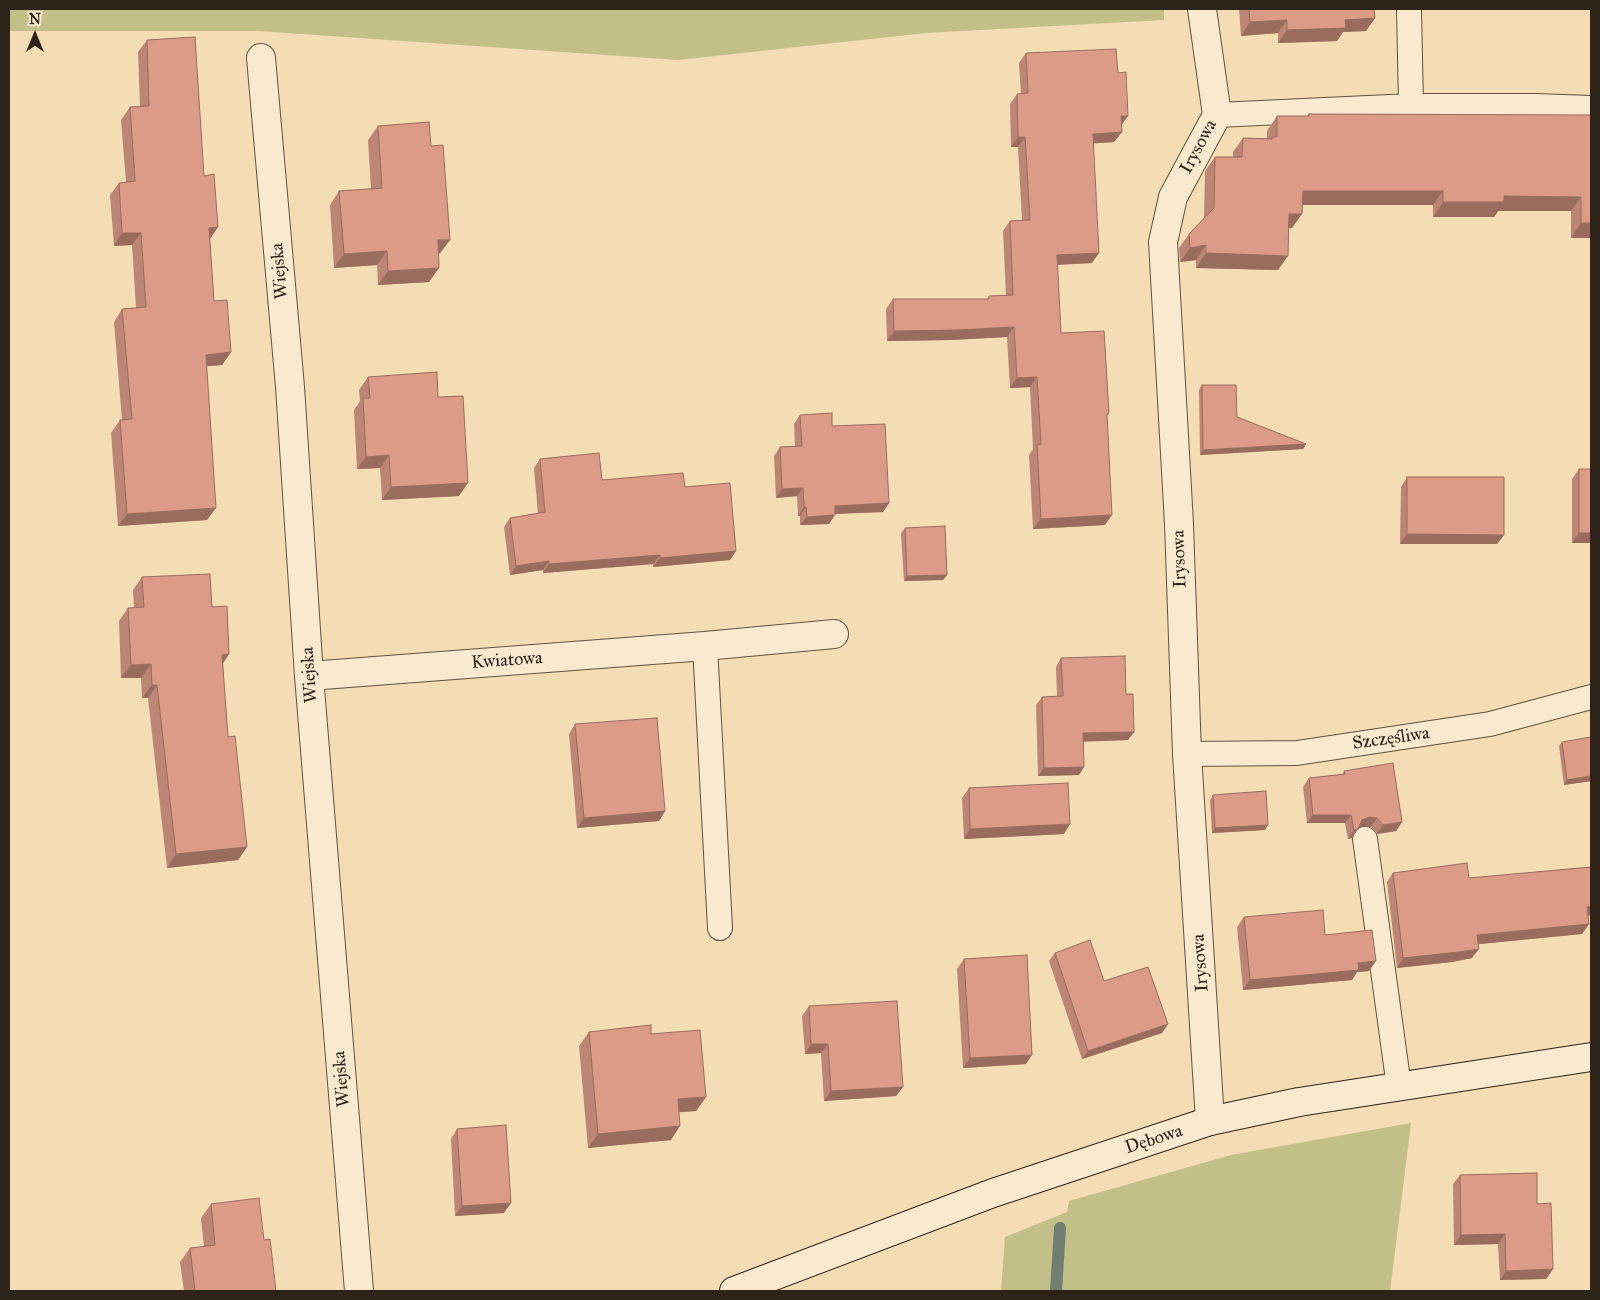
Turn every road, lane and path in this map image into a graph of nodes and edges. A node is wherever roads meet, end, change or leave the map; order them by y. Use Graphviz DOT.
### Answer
graph roads {
  1 [pos="1202,9"];
  2 [pos="1409,9"];
  3 [pos="261,58"];
  4 [pos="1411,106"];
  5 [pos="1591,108"];
  6 [pos="1217,115"];
  7 [pos="834,634"];
  8 [pos="705,646"];
  9 [pos="310,676"];
  10 [pos="1591,697"];
  11 [pos="1187,754"];
  12 [pos="1365,839"];
  13 [pos="720,928"];
  14 [pos="1591,1057"];
  15 [pos="1399,1087"];
  16 [pos="1210,1121"];
  17 [pos="359,1291"];
  18 [pos="734,1291"];
  1 -- 6 [label="street, Irysowa"];
  2 -- 4 [label="lane"];
  3 -- 9 [label="street, Wiejska"];
  4 -- 5 [label="lane"];
  4 -- 6 [label="lane"];
  6 -- 11 [label="street, Irysowa"];
  7 -- 8 [label="street, Kwiatowa"];
  8 -- 9 [label="street, Kwiatowa"];
  8 -- 13 [label="lane"];
  9 -- 17 [label="street, Wiejska"];
  10 -- 11 [label="lane, Szczęśliwa"];
  11 -- 16 [label="street, Irysowa"];
  12 -- 15 [label="lane"];
  14 -- 15 [label="street, Dębowa"];
  15 -- 16 [label="street, Dębowa"];
  16 -- 18 [label="street, Dębowa"];
}
